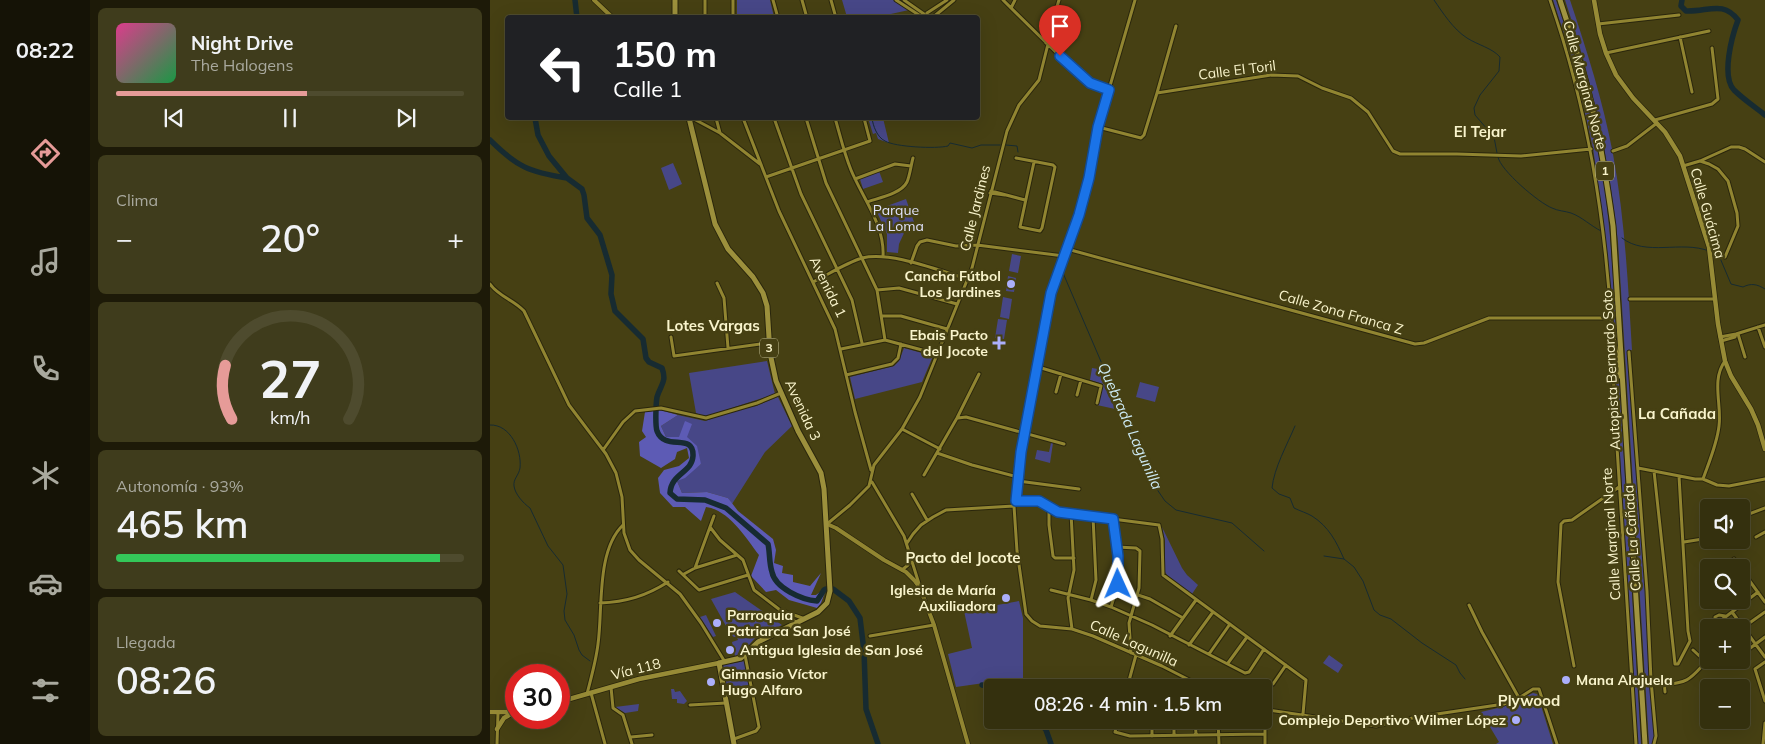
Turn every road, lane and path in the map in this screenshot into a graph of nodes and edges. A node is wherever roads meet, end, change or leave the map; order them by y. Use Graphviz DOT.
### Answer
graph roads {
  1 [pos="594,0"];
  2 [pos="675,0"];
  3 [pos="705,0"];
  4 [pos="734,0"];
  5 [pos="773,0"];
  6 [pos="802,0"];
  7 [pos="831,0"];
  8 [pos="947,0"];
  9 [pos="954,0"];
  10 [pos="1003,0"];
  11 [pos="1015,0"];
  12 [pos="1059,0"];
  13 [pos="1136,0"];
  14 [pos="1550,0"];
  15 [pos="1560,0"];
  16 [pos="1594,0"];
  17 [pos="900,1"];
  18 [pos="1011,8"];
  19 [pos="610,15"];
  20 [pos="675,15"];
  21 [pos="705,15"];
  22 [pos="733,15"];
  23 [pos="777,15"];
  24 [pos="806,15"];
  25 [pos="835,15"];
  26 [pos="924,15"];
  27 [pos="936,15"];
  28 [pos="1679,15"];
  29 [pos="1598,24"];
  30 [pos="1176,26"];
  31 [pos="1709,30"];
  32 [pos="1680,37"];
  33 [pos="1047,44"];
  34 [pos="1712,48"];
  35 [pos="1606,52"];
  36 [pos="1109,90"];
  37 [pos="1692,92"];
  38 [pos="1157,93"];
  39 [pos="691,120"];
  40 [pos="696,120"];
  41 [pos="716,120"];
  42 [pos="716,120"];
  43 [pos="744,120"];
  44 [pos="775,120"];
  45 [pos="807,120"];
  46 [pos="836,120"];
  47 [pos="865,120"];
  48 [pos="1655,120"];
  49 [pos="709,126"];
  50 [pos="1098,127"];
  51 [pos="720,133"];
  52 [pos="754,148"];
  53 [pos="1591,149"];
  54 [pos="844,150"];
  55 [pos="1613,151"];
  56 [pos="746,153"];
  57 [pos="913,158"];
  58 [pos="1016,158"];
  59 [pos="818,159"];
  60 [pos="1700,161"];
  61 [pos="1034,162"];
  62 [pos="1765,162"];
  63 [pos="760,164"];
  64 [pos="911,166"];
  65 [pos="1683,166"];
  66 [pos="792,168"];
  67 [pos="766,177"];
  68 [pos="855,179"];
  69 [pos="991,192"];
  70 [pos="1026,200"];
  71 [pos="867,202"];
  72 [pos="977,245"];
  73 [pos="1709,248"];
  74 [pos="1067,249"];
  75 [pos="1064,256"];
  76 [pos="883,257"];
  77 [pos="864,258"];
  78 [pos="911,263"];
  79 [pos="838,270"];
  80 [pos="968,279"];
  81 [pos="813,282"];
  82 [pos="717,283"];
  83 [pos="490,284"];
  84 [pos="878,290"];
  85 [pos="1630,299"];
  86 [pos="1716,299"];
  87 [pos="957,304"];
  88 [pos="882,316"];
  89 [pos="1611,318"];
  90 [pos="1765,325"];
  91 [pos="1758,327"];
  92 [pos="947,329"];
  93 [pos="1612,332"];
  94 [pos="1737,334"];
  95 [pos="671,337"];
  96 [pos="1720,339"];
  97 [pos="885,340"];
  98 [pos="768,343"];
  99 [pos="862,343"];
  100 [pos="901,344"];
  101 [pos="1765,347"];
  102 [pos="728,348"];
  103 [pos="841,348"];
  104 [pos="1630,352"];
  105 [pos="938,354"];
  106 [pos="1745,357"];
  107 [pos="1725,361"];
  108 [pos="1038,367"];
  109 [pos="979,374"];
  110 [pos="1061,374"];
  111 [pos="846,375"];
  112 [pos="1081,380"];
  113 [pos="1056,392"];
  114 [pos="781,393"];
  115 [pos="1624,394"];
  116 [pos="1077,395"];
  117 [pos="1097,403"];
  118 [pos="957,418"];
  119 [pos="902,429"];
  120 [pos="1025,434"];
  121 [pos="1763,435"];
  122 [pos="1064,444"];
  123 [pos="940,449"];
  124 [pos="1765,449"];
  125 [pos="603,450"];
  126 [pos="937,453"];
  127 [pos="868,458"];
  128 [pos="878,460"];
  129 [pos="1638,468"];
  130 [pos="1654,471"];
  131 [pos="872,474"];
  132 [pos="924,475"];
  133 [pos="1680,476"];
  134 [pos="1018,479"];
  135 [pos="1703,479"];
  136 [pos="1765,479"];
  137 [pos="871,481"];
  138 [pos="1619,487"];
  139 [pos="1079,489"];
  140 [pos="912,494"];
  141 [pos="1016,501"];
  142 [pos="1014,506"];
  143 [pos="1049,507"];
  144 [pos="1765,508"];
  145 [pos="1071,512"];
  146 [pos="1750,514"];
  147 [pos="714,516"];
  148 [pos="1093,517"];
  149 [pos="1113,519"];
  150 [pos="927,520"];
  151 [pos="623,524"];
  152 [pos="827,524"];
  153 [pos="710,527"];
  154 [pos="1764,533"];
  155 [pos="1756,536"];
  156 [pos="1700,539"];
  157 [pos="1684,542"];
  158 [pos="907,544"];
  159 [pos="1117,547"];
  160 [pos="737,555"];
  161 [pos="910,555"];
  162 [pos="1074,558"];
  163 [pos="696,568"];
  164 [pos="902,570"];
  165 [pos="679,571"];
  166 [pos="907,573"];
  167 [pos="684,574"];
  168 [pos="748,575"];
  169 [pos="1750,581"];
  170 [pos="668,582"];
  171 [pos="918,582"];
  172 [pos="920,588"];
  173 [pos="1051,590"];
  174 [pos="1758,592"];
  175 [pos="1138,594"];
  176 [pos="1069,595"];
  177 [pos="1091,600"];
  178 [pos="1196,600"];
  179 [pos="600,602"];
  180 [pos="1765,602"];
  181 [pos="1469,605"];
  182 [pos="1111,607"];
  183 [pos="780,610"];
  184 [pos="930,612"];
  185 [pos="1213,612"];
  186 [pos="1732,612"];
  187 [pos="1765,612"];
  188 [pos="1131,616"];
  189 [pos="1726,616"];
  190 [pos="1183,618"];
  191 [pos="805,619"];
  192 [pos="1714,619"];
  193 [pos="1723,619"];
  194 [pos="1736,619"];
  195 [pos="1750,622"];
  196 [pos="797,623"];
  197 [pos="1230,624"];
  198 [pos="934,625"];
  199 [pos="1072,629"];
  200 [pos="870,636"];
  201 [pos="1170,636"];
  202 [pos="1247,636"];
  203 [pos="1750,637"];
  204 [pos="1765,637"];
  205 [pos="1756,644"];
  206 [pos="1189,645"];
  207 [pos="1750,648"];
  208 [pos="1264,649"];
  209 [pos="1693,650"];
  210 [pos="1131,653"];
  211 [pos="1209,654"];
  212 [pos="745,655"];
  213 [pos="1136,655"];
  214 [pos="1700,655"];
  215 [pos="1765,657"];
  216 [pos="1765,662"];
  217 [pos="722,663"];
  218 [pos="1228,663"];
  219 [pos="1286,665"];
  220 [pos="1574,666"];
  221 [pos="1700,668"];
  222 [pos="1129,679"];
  223 [pos="1186,679"];
  224 [pos="1664,679"];
  225 [pos="1273,684"];
  226 [pos="1664,685"];
  227 [pos="611,687"];
  228 [pos="1665,692"];
  229 [pos="589,694"];
  230 [pos="1519,698"];
  231 [pos="570,699"];
  232 [pos="1765,701"];
  233 [pos="727,703"];
  234 [pos="690,705"];
  235 [pos="1272,710"];
  236 [pos="490,712"];
  237 [pos="498,713"];
  238 [pos="505,713"];
  239 [pos="1303,714"];
  240 [pos="505,717"];
  241 [pos="1765,723"];
  242 [pos="497,729"];
  243 [pos="1116,729"];
  244 [pos="1152,729"];
  245 [pos="1174,729"];
  246 [pos="1196,729"];
  247 [pos="1219,729"];
  248 [pos="1265,729"];
  249 [pos="1196,734"];
  250 [pos="1219,734"];
  251 [pos="1265,734"];
  252 [pos="652,735"];
  253 [pos="1174,735"];
  254 [pos="1152,736"];
  255 [pos="630,737"];
  256 [pos="734,741"];
  257 [pos="497,744"];
  258 [pos="605,744"];
  259 [pos="632,744"];
  260 [pos="967,744"];
  261 [pos="1218,744"];
  262 [pos="1265,744"];
  263 [pos="1557,744"];
  264 [pos="1636,744"];
  265 [pos="1645,744"];
  266 [pos="1654,744"];
  267 [pos="1763,744"];
  1 -- 19 [label="street"];
  2 -- 20 [label="main road"];
  3 -- 21 [label="street"];
  4 -- 22 [label="street"];
  5 -- 23 [label="street"];
  6 -- 24 [label="street"];
  7 -- 25 [label="street"];
  8 -- 26 [label="street"];
  9 -- 27 [label="street"];
  10 -- 18 [label="street"];
  11 -- 18 [label="street"];
  12 -- 33 [label="street, Calle Jardines"];
  13 -- 36 [label="street, Calle Lagunilla"];
  14 -- 53 [label="street, Calle Marginal Norte"];
  15 -- 115 [label="highway, Autopista Bernardo Soto / 1"];
  16 -- 29 [label="main road, Calle Guácima"];
  17 -- 26 [label="street"];
  18 -- 33 [label="street"];
  28 -- 29 [label="street"];
  29 -- 35 [label="main road, Calle Guácima"];
  30 -- 38 [label="street"];
  31 -- 32 [label="street"];
  32 -- 35 [label="street"];
  32 -- 37 [label="street"];
  33 -- 36 [label="street"];
  33 -- 69 [label="street, Calle Jardines"];
  34 -- 48 [label="street"];
  35 -- 48 [label="main road, Calle Guácima"];
  36 -- 50 [label="street, Calle Lagunilla"];
  38 -- 50 [label="street"];
  38 -- 53 [label="street, Calle El Toril"];
  39 -- 98 [label="main road, Avenida 3 / 3"];
  40 -- 49 [label="street"];
  41 -- 49 [label="street"];
  42 -- 51 [label="street"];
  43 -- 52 [label="street, Avenida 1"];
  44 -- 66 [label="street"];
  45 -- 59 [label="street"];
  46 -- 54 [label="street"];
  47 -- 54 [label="street"];
  48 -- 55 [label="street"];
  48 -- 65 [label="main road, Calle Guácima"];
  49 -- 51 [label="street"];
  50 -- 74 [label="street, Calle Lagunilla"];
  51 -- 56 [label="street"];
  52 -- 56 [label="street"];
  52 -- 63 [label="street, Avenida 1"];
  53 -- 89 [label="street, Calle Marginal Norte"];
  54 -- 59 [label="street"];
  54 -- 68 [label="street"];
  56 -- 63 [label="street"];
  57 -- 64 [label="street"];
  58 -- 61 [label="street"];
  59 -- 66 [label="street"];
  59 -- 77 [label="street"];
  60 -- 62 [label="street"];
  60 -- 65 [label="street"];
  60 -- 73 [label="street"];
  61 -- 70 [label="street"];
  61 -- 70 [label="street"];
  63 -- 67 [label="street, Avenida 1"];
  64 -- 68 [label="street"];
  64 -- 71 [label="street"];
  65 -- 73 [label="main road, Calle Guácima"];
  66 -- 67 [label="street"];
  66 -- 79 [label="street"];
  67 -- 81 [label="street, Avenida 1"];
  68 -- 71 [label="street"];
  69 -- 70 [label="street"];
  69 -- 72 [label="street, Calle Jardines"];
  71 -- 76 [label="street"];
  72 -- 75 [label="street"];
  72 -- 78 [label="street"];
  72 -- 80 [label="street, Calle Jardines"];
  73 -- 86 [label="main road, Calle Guácima"];
  74 -- 75 [label="street, Calle Lagunilla"];
  74 -- 89 [label="street, Calle Zona Franca Z"];
  75 -- 108 [label="street, Calle Lagunilla"];
  76 -- 77 [label="street"];
  76 -- 78 [label="street"];
  77 -- 79 [label="street"];
  77 -- 84 [label="street"];
  78 -- 80 [label="street"];
  79 -- 81 [label="street"];
  79 -- 99 [label="street"];
  80 -- 87 [label="street, Calle Jardines"];
  81 -- 103 [label="street, Avenida 1"];
  82 -- 102 [label="street"];
  83 -- 125 [label="street"];
  84 -- 87 [label="street"];
  84 -- 88 [label="street"];
  85 -- 86 [label="street"];
  86 -- 96 [label="main road, Calle Guácima"];
  87 -- 92 [label="street, Calle Jardines"];
  88 -- 92 [label="street"];
  88 -- 97 [label="street"];
  89 -- 93 [label="street, Calle Marginal Norte"];
  90 -- 91 [label="street"];
  91 -- 94 [label="street"];
  91 -- 101 [label="street"];
  92 -- 105 [label="street, Calle Jardines"];
  93 -- 115 [label="highway"];
  93 -- 138 [label="street, Calle Marginal Norte"];
  94 -- 96 [label="street"];
  94 -- 106 [label="street"];
  95 -- 102 [label="street"];
  96 -- 107 [label="main road, Calle Guácima"];
  97 -- 99 [label="street"];
  97 -- 100 [label="street"];
  98 -- 102 [label="street"];
  98 -- 114 [label="main road, Avenida 3 / 3"];
  99 -- 103 [label="street"];
  100 -- 105 [label="street"];
  100 -- 111 [label="street"];
  103 -- 111 [label="street, Avenida 1"];
  104 -- 129 [label="street"];
  105 -- 119 [label="street, Calle Jardines"];
  107 -- 121 [label="main road, Calle Guácima"];
  107 -- 135 [label="street"];
  108 -- 110 [label="street"];
  108 -- 120 [label="street, Calle Lagunilla"];
  109 -- 118 [label="street"];
  110 -- 112 [label="street"];
  110 -- 113 [label="street"];
  111 -- 127 [label="street, Avenida 1"];
  112 -- 116 [label="street"];
  112 -- 117 [label="street"];
  114 -- 125 [label="street"];
  114 -- 152 [label="main road, Avenida 3 / 3"];
  115 -- 265 [label="highway, Autopista Bernardo Soto / 1"];
  118 -- 120 [label="street"];
  118 -- 123 [label="street"];
  119 -- 123 [label="street"];
  119 -- 128 [label="street, Calle Jardines"];
  120 -- 122 [label="street"];
  120 -- 134 [label="street, Calle Lagunilla"];
  121 -- 124 [label="main road, Calle Guácima"];
  123 -- 126 [label="street"];
  125 -- 151 [label="street"];
  126 -- 132 [label="street"];
  126 -- 134 [label="street"];
  127 -- 128 [label="street"];
  127 -- 131 [label="street, Avenida 1"];
  128 -- 131 [label="street, Calle Jardines"];
  129 -- 130 [label="street, Calle La Cañada"];
  129 -- 266 [label="street, Calle La Cañada"];
  130 -- 133 [label="street, Calle La Cañada"];
  130 -- 157 [label="street"];
  131 -- 137 [label="street, Calle Jardines"];
  133 -- 135 [label="street, Calle La Cañada"];
  133 -- 157 [label="street"];
  134 -- 139 [label="street"];
  134 -- 141 [label="street, Calle Lagunilla"];
  135 -- 136 [label="street, Calle La Cañada"];
  137 -- 152 [label="street"];
  137 -- 158 [label="street"];
  138 -- 220 [label="street"];
  138 -- 264 [label="street, Calle Marginal Norte"];
  140 -- 150 [label="street"];
  141 -- 142 [label="street, Calle Lagunilla"];
  141 -- 143 [label="street"];
  142 -- 150 [label="street"];
  142 -- 199 [label="street, Calle Lagunilla"];
  143 -- 145 [label="street"];
  143 -- 162 [label="street"];
  144 -- 146 [label="street"];
  145 -- 148 [label="street"];
  145 -- 162 [label="street"];
  147 -- 153 [label="street"];
  148 -- 149 [label="street"];
  148 -- 177 [label="street"];
  149 -- 159 [label="street"];
  149 -- 178 [label="street"];
  150 -- 158 [label="street"];
  151 -- 170 [label="street"];
  151 -- 179 [label="street"];
  152 -- 164 [label="street"];
  152 -- 191 [label="main road, Avenida 3 / 3"];
  153 -- 160 [label="street"];
  153 -- 163 [label="street"];
  154 -- 155 [label="street"];
  156 -- 157 [label="street"];
  158 -- 161 [label="street"];
  159 -- 175 [label="street"];
  159 -- 182 [label="street"];
  160 -- 163 [label="street"];
  160 -- 168 [label="street"];
  161 -- 164 [label="street"];
  161 -- 171 [label="street"];
  162 -- 176 [label="street"];
  163 -- 167 [label="street"];
  164 -- 166 [label="street"];
  165 -- 167 [label="street"];
  166 -- 171 [label="street"];
  166 -- 172 [label="street"];
  167 -- 168 [label="street"];
  168 -- 183 [label="street"];
  169 -- 174 [label="street"];
  170 -- 179 [label="street"];
  170 -- 217 [label="street"];
  171 -- 172 [label="street"];
  171 -- 184 [label="street"];
  172 -- 184 [label="street"];
  173 -- 176 [label="street"];
  174 -- 180 [label="street"];
  174 -- 186 [label="street"];
  175 -- 188 [label="street"];
  175 -- 190 [label="street"];
  176 -- 177 [label="street"];
  176 -- 199 [label="street"];
  177 -- 182 [label="street"];
  178 -- 185 [label="street"];
  178 -- 190 [label="street"];
  179 -- 229 [label="street"];
  181 -- 230 [label="street"];
  182 -- 188 [label="street"];
  183 -- 191 [label="street"];
  183 -- 196 [label="street"];
  184 -- 198 [label="street"];
  185 -- 197 [label="street"];
  185 -- 206 [label="street"];
  186 -- 189 [label="street"];
  186 -- 194 [label="street"];
  187 -- 195 [label="street"];
  188 -- 201 [label="street"];
  188 -- 210 [label="street"];
  189 -- 192 [label="street"];
  189 -- 193 [label="street"];
  190 -- 201 [label="street"];
  191 -- 196 [label="main road, Avenida 3 / 3"];
  196 -- 212 [label="main road, Avenida 3 / 3"];
  197 -- 202 [label="street"];
  197 -- 211 [label="street"];
  198 -- 200 [label="street"];
  198 -- 260 [label="street"];
  199 -- 210 [label="street, Calle Lagunilla"];
  201 -- 206 [label="street"];
  202 -- 208 [label="street"];
  202 -- 218 [label="street"];
  203 -- 205 [label="street"];
  204 -- 205 [label="street"];
  205 -- 207 [label="street"];
  205 -- 215 [label="street"];
  206 -- 211 [label="street"];
  208 -- 218 [label="street"];
  208 -- 219 [label="street"];
  209 -- 214 [label="street"];
  210 -- 213 [label="street, Calle Lagunilla"];
  211 -- 218 [label="street"];
  212 -- 217 [label="main road, Avenida 3 / 3"];
  212 -- 256 [label="street"];
  213 -- 222 [label="street"];
  213 -- 223 [label="street, Calle Lagunilla"];
  216 -- 232 [label="street"];
  217 -- 227 [label="main road, Vía 118"];
  217 -- 233 [label="main road"];
  219 -- 225 [label="street"];
  219 -- 239 [label="street"];
  221 -- 226 [label="street"];
  224 -- 226 [label="street"];
  226 -- 228 [label="street"];
  227 -- 229 [label="main road, Vía 118"];
  227 -- 255 [label="street"];
  229 -- 231 [label="main road, Vía 118"];
  229 -- 258 [label="street"];
  230 -- 239 [label="street"];
  230 -- 263 [label="street"];
  233 -- 234 [label="street"];
  233 -- 256 [label="main road"];
  235 -- 239 [label="street"];
  236 -- 237 [label="main road"];
  237 -- 238 [label="main road"];
  237 -- 242 [label="street"];
  240 -- 242 [label="main road"];
  241 -- 267 [label="street"];
  242 -- 257 [label="street"];
  243 -- 254 [label="street"];
  244 -- 254 [label="street"];
  245 -- 253 [label="street"];
  246 -- 249 [label="street"];
  247 -- 250 [label="street"];
  248 -- 251 [label="street"];
  249 -- 250 [label="street"];
  249 -- 253 [label="street"];
  250 -- 251 [label="street"];
  250 -- 261 [label="street"];
  251 -- 262 [label="street"];
  252 -- 255 [label="street"];
  253 -- 254 [label="street"];
  255 -- 259 [label="street"];
}
